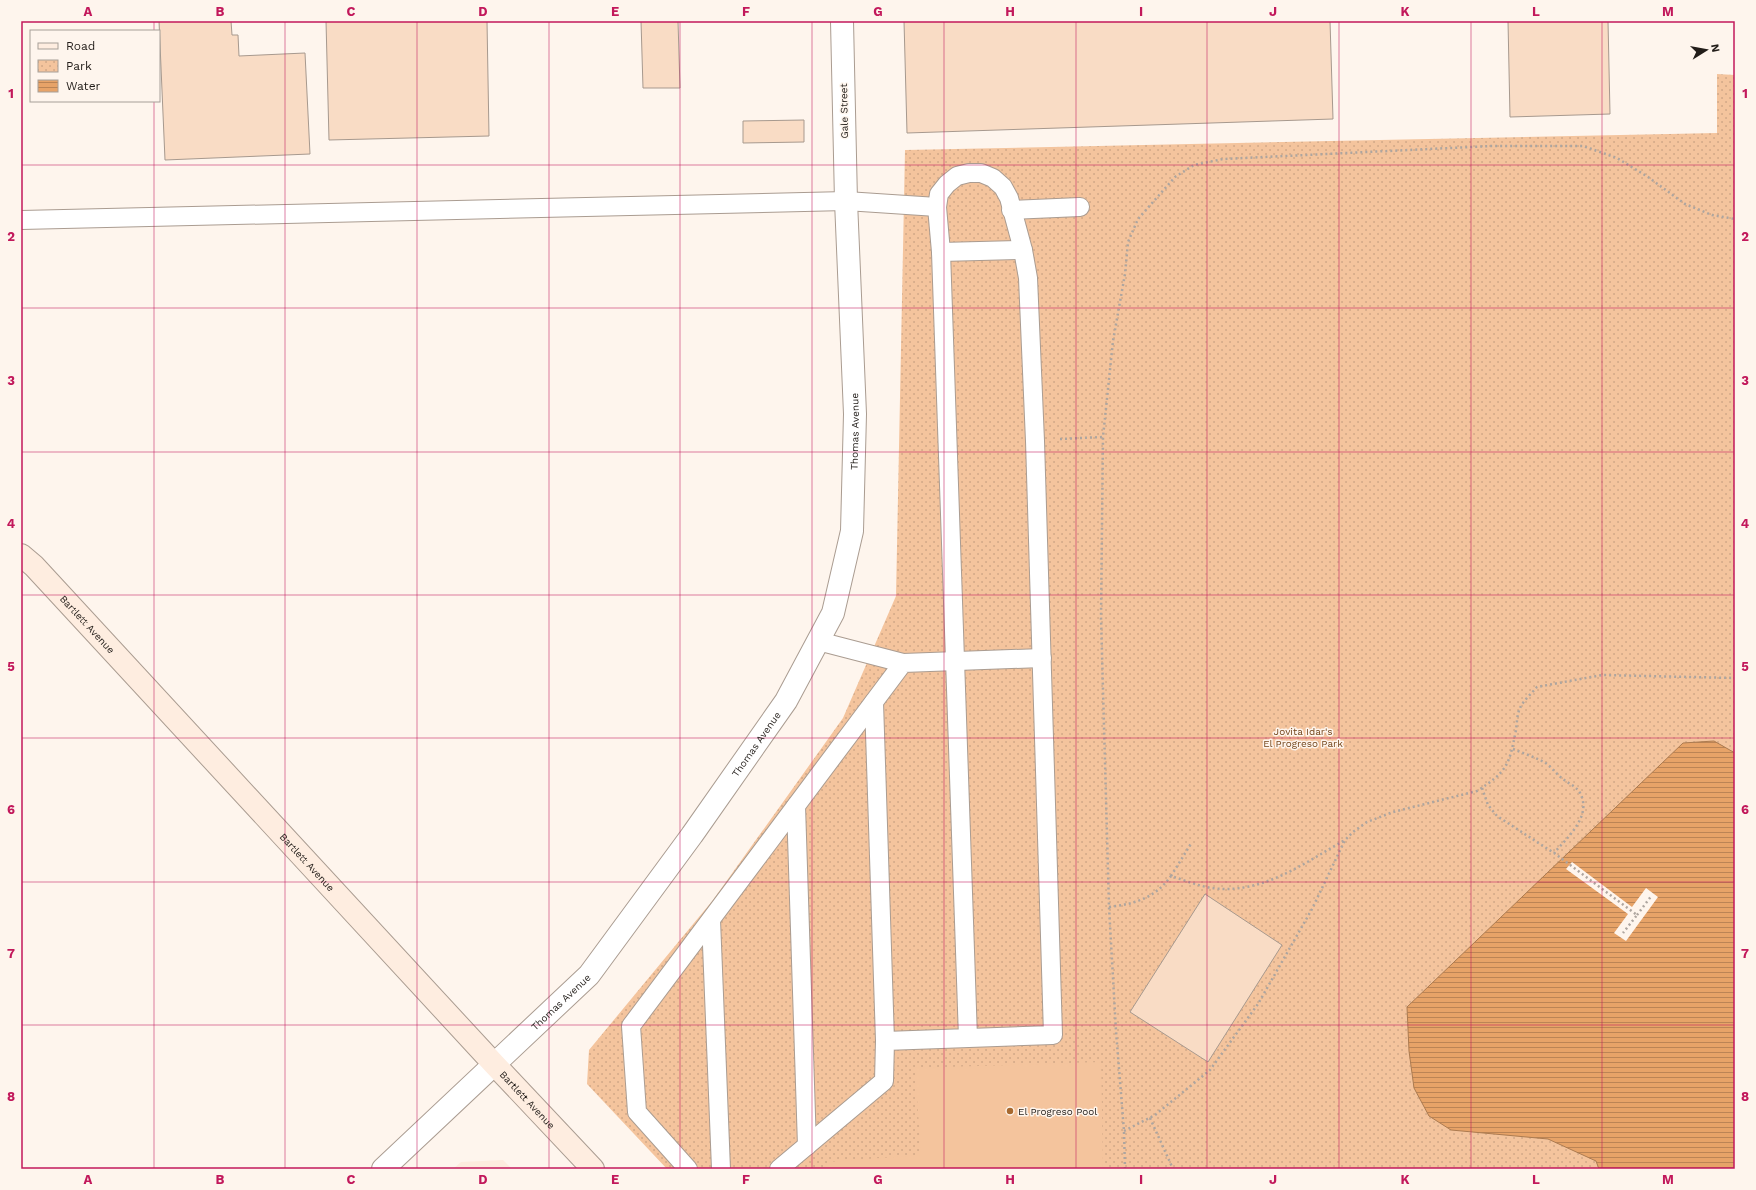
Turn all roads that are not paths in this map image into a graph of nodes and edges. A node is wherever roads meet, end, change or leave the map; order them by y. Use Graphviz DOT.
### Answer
graph roads {
  1 [pos="842,21"];
  2 [pos="846,201"];
  3 [pos="937,207"];
  4 [pos="1080,208"];
  5 [pos="1011,210"];
  6 [pos="21,220"];
  7 [pos="1023,250"];
  8 [pos="940,252"];
  9 [pos="21,555"];
  10 [pos="818,641"];
  11 [pos="1042,658"];
  12 [pos="955,661"];
  13 [pos="903,663"];
  14 [pos="874,702"];
  15 [pos="796,806"];
  16 [pos="711,920"];
  17 [pos="968,1038"];
  18 [pos="885,1041"];
  19 [pos="494,1064"];
  20 [pos="807,1146"];
  21 [pos="383,1169"];
  22 [pos="593,1169"];
  23 [pos="688,1169"];
  24 [pos="721,1169"];
  25 [pos="779,1169"];
  1 -- 2 [label="street, Gale Street"];
  2 -- 3 [label="lane"];
  2 -- 6 [label="lane"];
  2 -- 10 [label="street, Thomas Avenue"];
  3 -- 5 [label="lane"];
  3 -- 8 [label="lane"];
  4 -- 5 [label="lane"];
  5 -- 7 [label="lane"];
  7 -- 8 [label="lane"];
  7 -- 11 [label="lane"];
  8 -- 12 [label="lane"];
  9 -- 19 [label="main road, Bartlett Avenue"];
  10 -- 13 [label="lane"];
  10 -- 19 [label="street, Thomas Avenue"];
  11 -- 12 [label="lane"];
  11 -- 17 [label="lane"];
  12 -- 13 [label="lane"];
  12 -- 17 [label="lane"];
  13 -- 14 [label="lane"];
  14 -- 15 [label="lane"];
  14 -- 18 [label="lane"];
  15 -- 16 [label="lane"];
  15 -- 20 [label="lane"];
  16 -- 23 [label="lane"];
  16 -- 24 [label="lane"];
  17 -- 18 [label="lane"];
  18 -- 20 [label="lane"];
  19 -- 21 [label="street, Thomas Avenue"];
  19 -- 22 [label="main road, Bartlett Avenue"];
  20 -- 25 [label="lane"];
}
